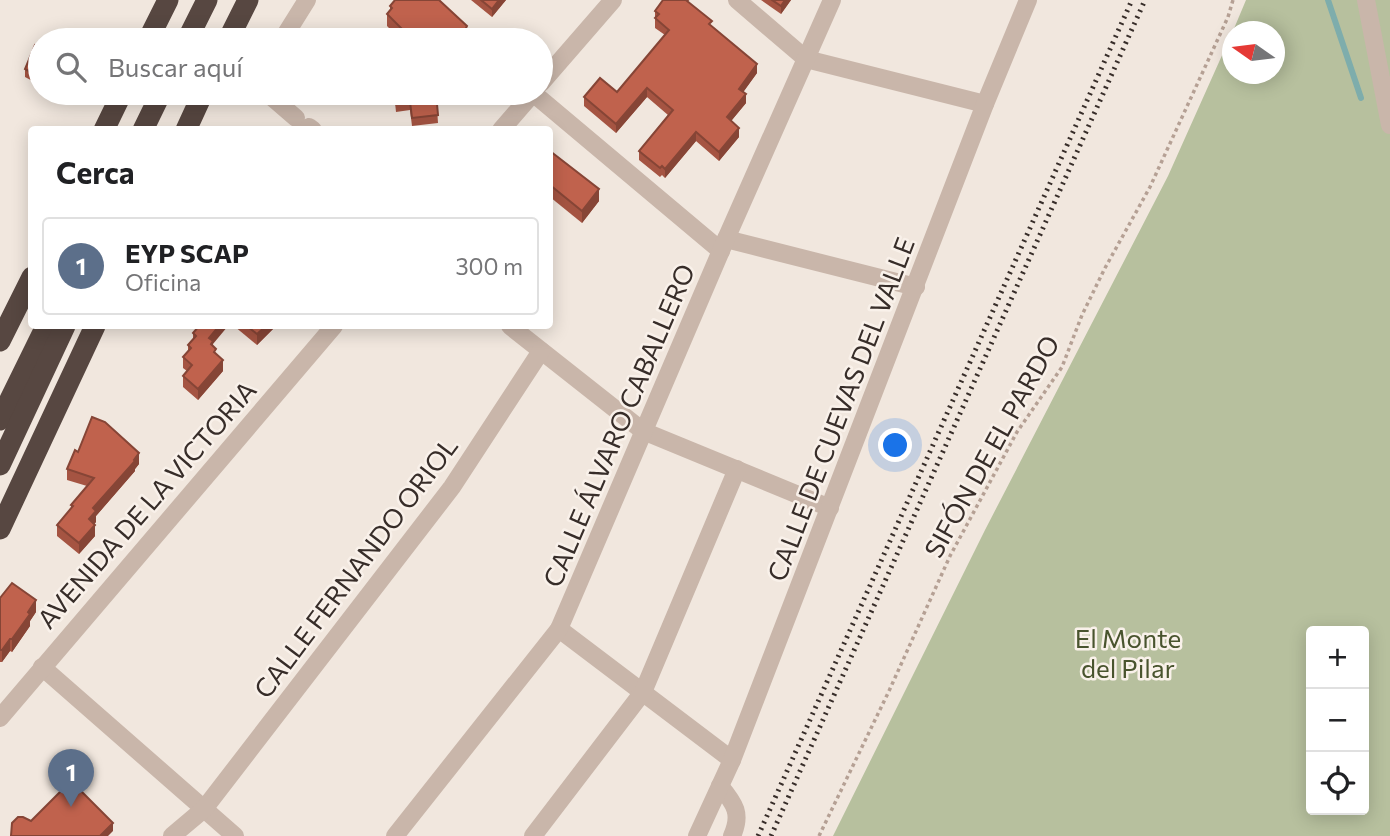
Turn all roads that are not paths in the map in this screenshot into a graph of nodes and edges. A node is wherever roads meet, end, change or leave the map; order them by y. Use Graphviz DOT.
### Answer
graph roads {
  1 [pos="168,0"];
  2 [pos="207,0"];
  3 [pos="248,0"];
  4 [pos="307,0"];
  5 [pos="613,0"];
  6 [pos="737,0"];
  7 [pos="832,0"];
  8 [pos="1028,0"];
  9 [pos="1366,0"];
  10 [pos="154,28"];
  11 [pos="193,28"];
  12 [pos="234,28"];
  13 [pos="290,28"];
  14 [pos="806,59"];
  15 [pos="553,69"];
  16 [pos="985,104"];
  17 [pos="116,105"];
  18 [pos="157,105"];
  19 [pos="160,105"];
  20 [pos="197,105"];
  21 [pos="282,105"];
  22 [pos="523,105"];
  23 [pos="548,105"];
  24 [pos="306,125"];
  25 [pos="1390,125"];
  26 [pos="106,126"];
  27 [pos="145,126"];
  28 [pos="152,126"];
  29 [pos="188,126"];
  30 [pos="504,126"];
  31 [pos="724,245"];
  32 [pos="28,285"];
  33 [pos="916,287"];
  34 [pos="45,329"];
  35 [pos="64,329"];
  36 [pos="94,329"];
  37 [pos="331,329"];
  38 [pos="514,329"];
  39 [pos="0,341"];
  40 [pos="541,351"];
  41 [pos="0,419"];
  42 [pos="643,430"];
  43 [pos="0,465"];
  44 [pos="737,469"];
  45 [pos="830,508"];
  46 [pos="0,530"];
  47 [pos="559,629"];
  48 [pos="42,667"];
  49 [pos="643,692"];
  50 [pos="0,718"];
  51 [pos="732,760"];
  52 [pos="720,786"];
  53 [pos="204,809"];
  54 [pos="172,836"];
  55 [pos="235,836"];
  56 [pos="395,836"];
  57 [pos="533,836"];
  58 [pos="697,836"];
  59 [pos="732,836"];
  1 -- 10 [label="highway"];
  2 -- 11 [label="highway"];
  3 -- 12 [label="highway"];
  4 -- 13 [label="street"];
  5 -- 15 [label="street"];
  6 -- 14 [label="street"];
  7 -- 14 [label="street, CALLE ÁLVARO CABALLERO"];
  8 -- 16 [label="street, CALLE DE CUEVAS DEL VALLE"];
  9 -- 25 [label="street"];
  14 -- 16 [label="street"];
  14 -- 31 [label="street, CALLE ÁLVARO CABALLERO"];
  16 -- 33 [label="street, CALLE DE CUEVAS DEL VALLE"];
  17 -- 26 [label="highway"];
  18 -- 27 [label="highway"];
  19 -- 28 [label="highway"];
  20 -- 29 [label="highway"];
  21 -- 24 [label="street"];
  22 -- 30 [label="street"];
  23 -- 31 [label="street"];
  31 -- 33 [label="street"];
  31 -- 42 [label="street, CALLE ÁLVARO CABALLERO"];
  32 -- 39 [label="highway"];
  33 -- 45 [label="street, CALLE DE CUEVAS DEL VALLE"];
  34 -- 41 [label="highway"];
  35 -- 43 [label="highway"];
  36 -- 46 [label="highway"];
  37 -- 48 [label="street, AVENIDA DE LA VICTORIA"];
  38 -- 40 [label="street"];
  40 -- 42 [label="street"];
  40 -- 53 [label="street, CALLE FERNANDO ORIOL"];
  42 -- 44 [label="street"];
  42 -- 47 [label="street, CALLE ÁLVARO CABALLERO"];
  44 -- 45 [label="street"];
  44 -- 49 [label="street"];
  45 -- 51 [label="street, CALLE DE CUEVAS DEL VALLE"];
  47 -- 49 [label="street"];
  47 -- 56 [label="street, CALLE ÁLVARO CABALLERO"];
  48 -- 50 [label="street, AVENIDA DE LA VICTORIA"];
  48 -- 53 [label="street"];
  49 -- 51 [label="street"];
  49 -- 57 [label="street"];
  51 -- 52 [label="street, CALLE DE CUEVAS DEL VALLE"];
  52 -- 58 [label="street, CALLE DE CUEVAS DEL VALLE"];
  52 -- 59 [label="street"];
  53 -- 54 [label="street, CALLE FERNANDO ORIOL"];
  53 -- 55 [label="street"];
}
